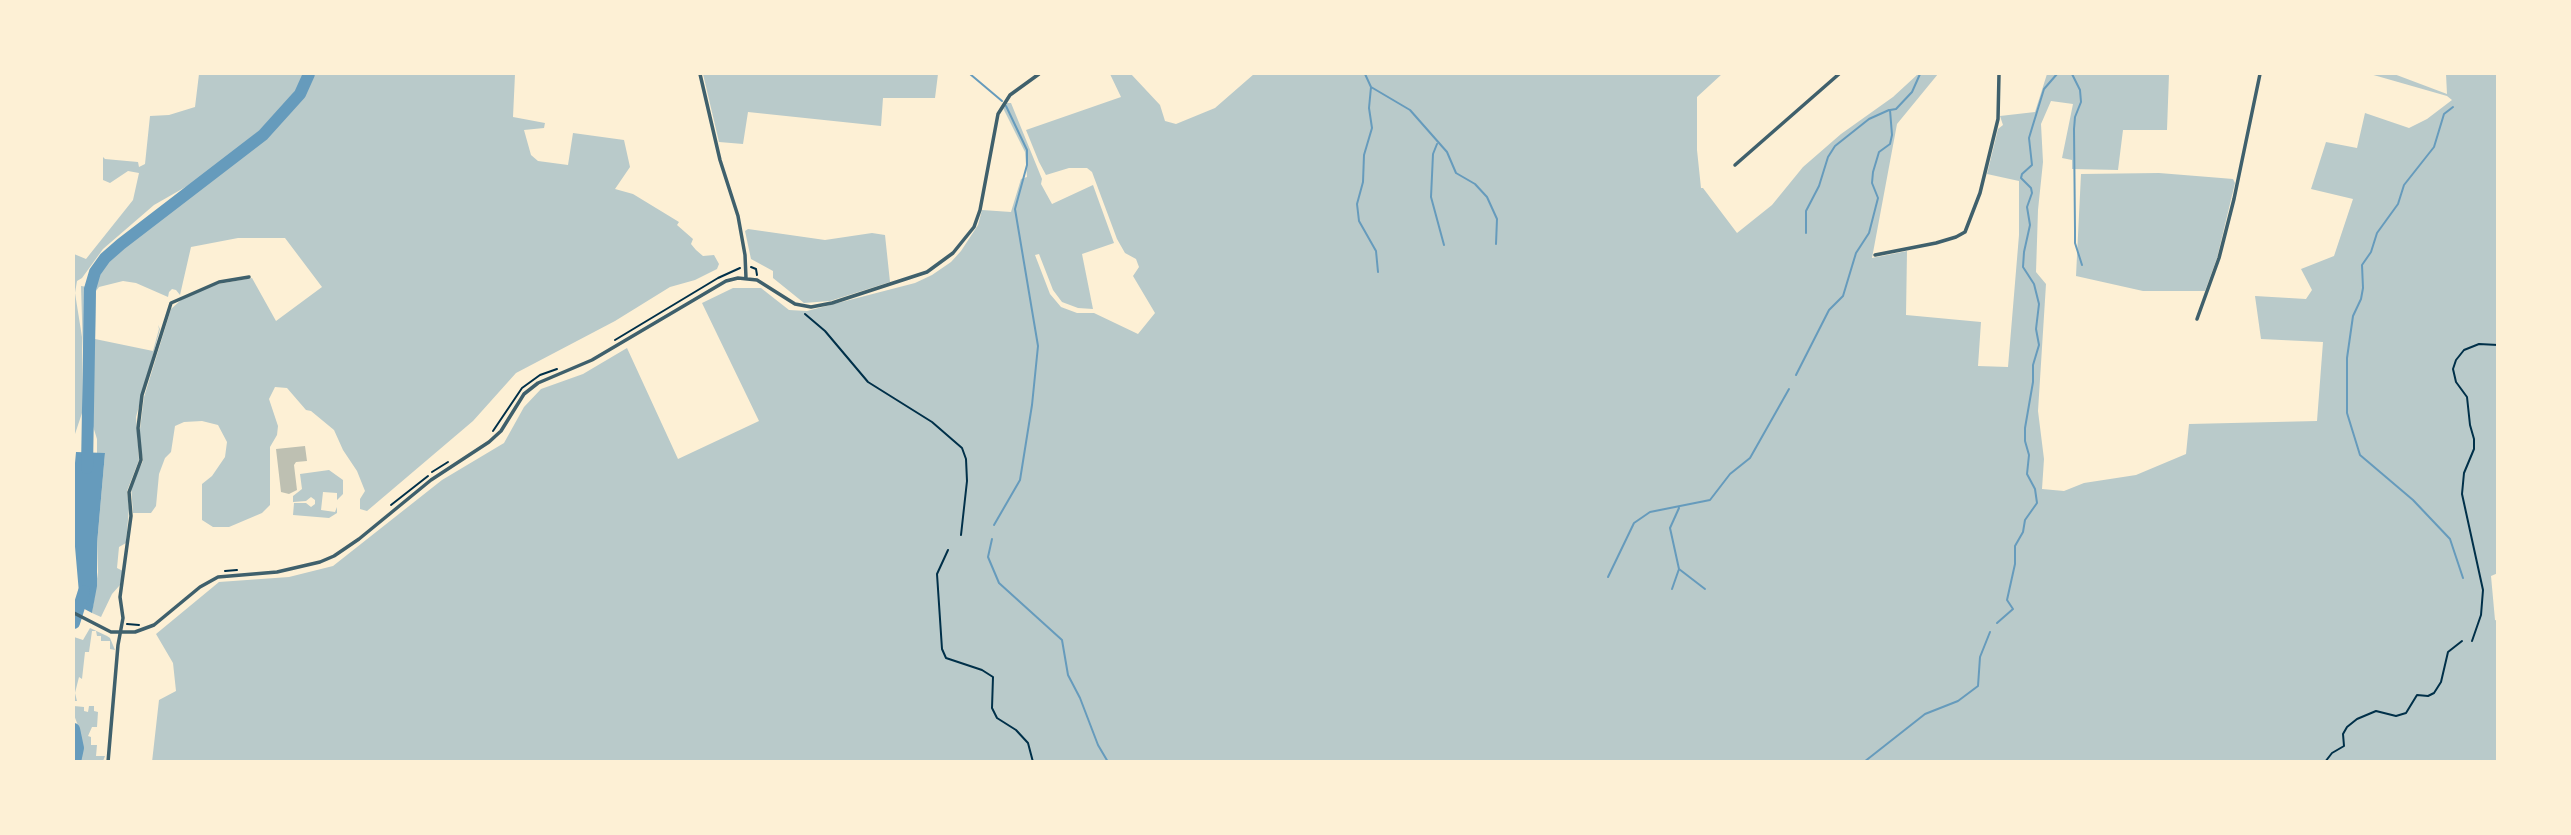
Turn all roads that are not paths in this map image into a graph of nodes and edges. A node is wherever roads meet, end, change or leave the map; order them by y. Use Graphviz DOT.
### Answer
graph roads {
  1 [pos="700,74"];
  2 [pos="1039,74"];
  3 [pos="1839,74"];
  4 [pos="1999,74"];
  5 [pos="2260,74"];
  6 [pos="1735,165"];
  7 [pos="1875,255"];
  8 [pos="249,277"];
  9 [pos="746,278"];
  10 [pos="2197,319"];
  11 [pos="74,612"];
  12 [pos="120,633"];
  13 [pos="108,759"];
  1 -- 9 [label="street"];
  2 -- 9 [label="street"];
  3 -- 6 [label="street"];
  4 -- 7 [label="street"];
  5 -- 10 [label="street"];
  8 -- 12 [label="street"];
  9 -- 12 [label="street"];
  11 -- 12 [label="street"];
  12 -- 13 [label="street"];
}
